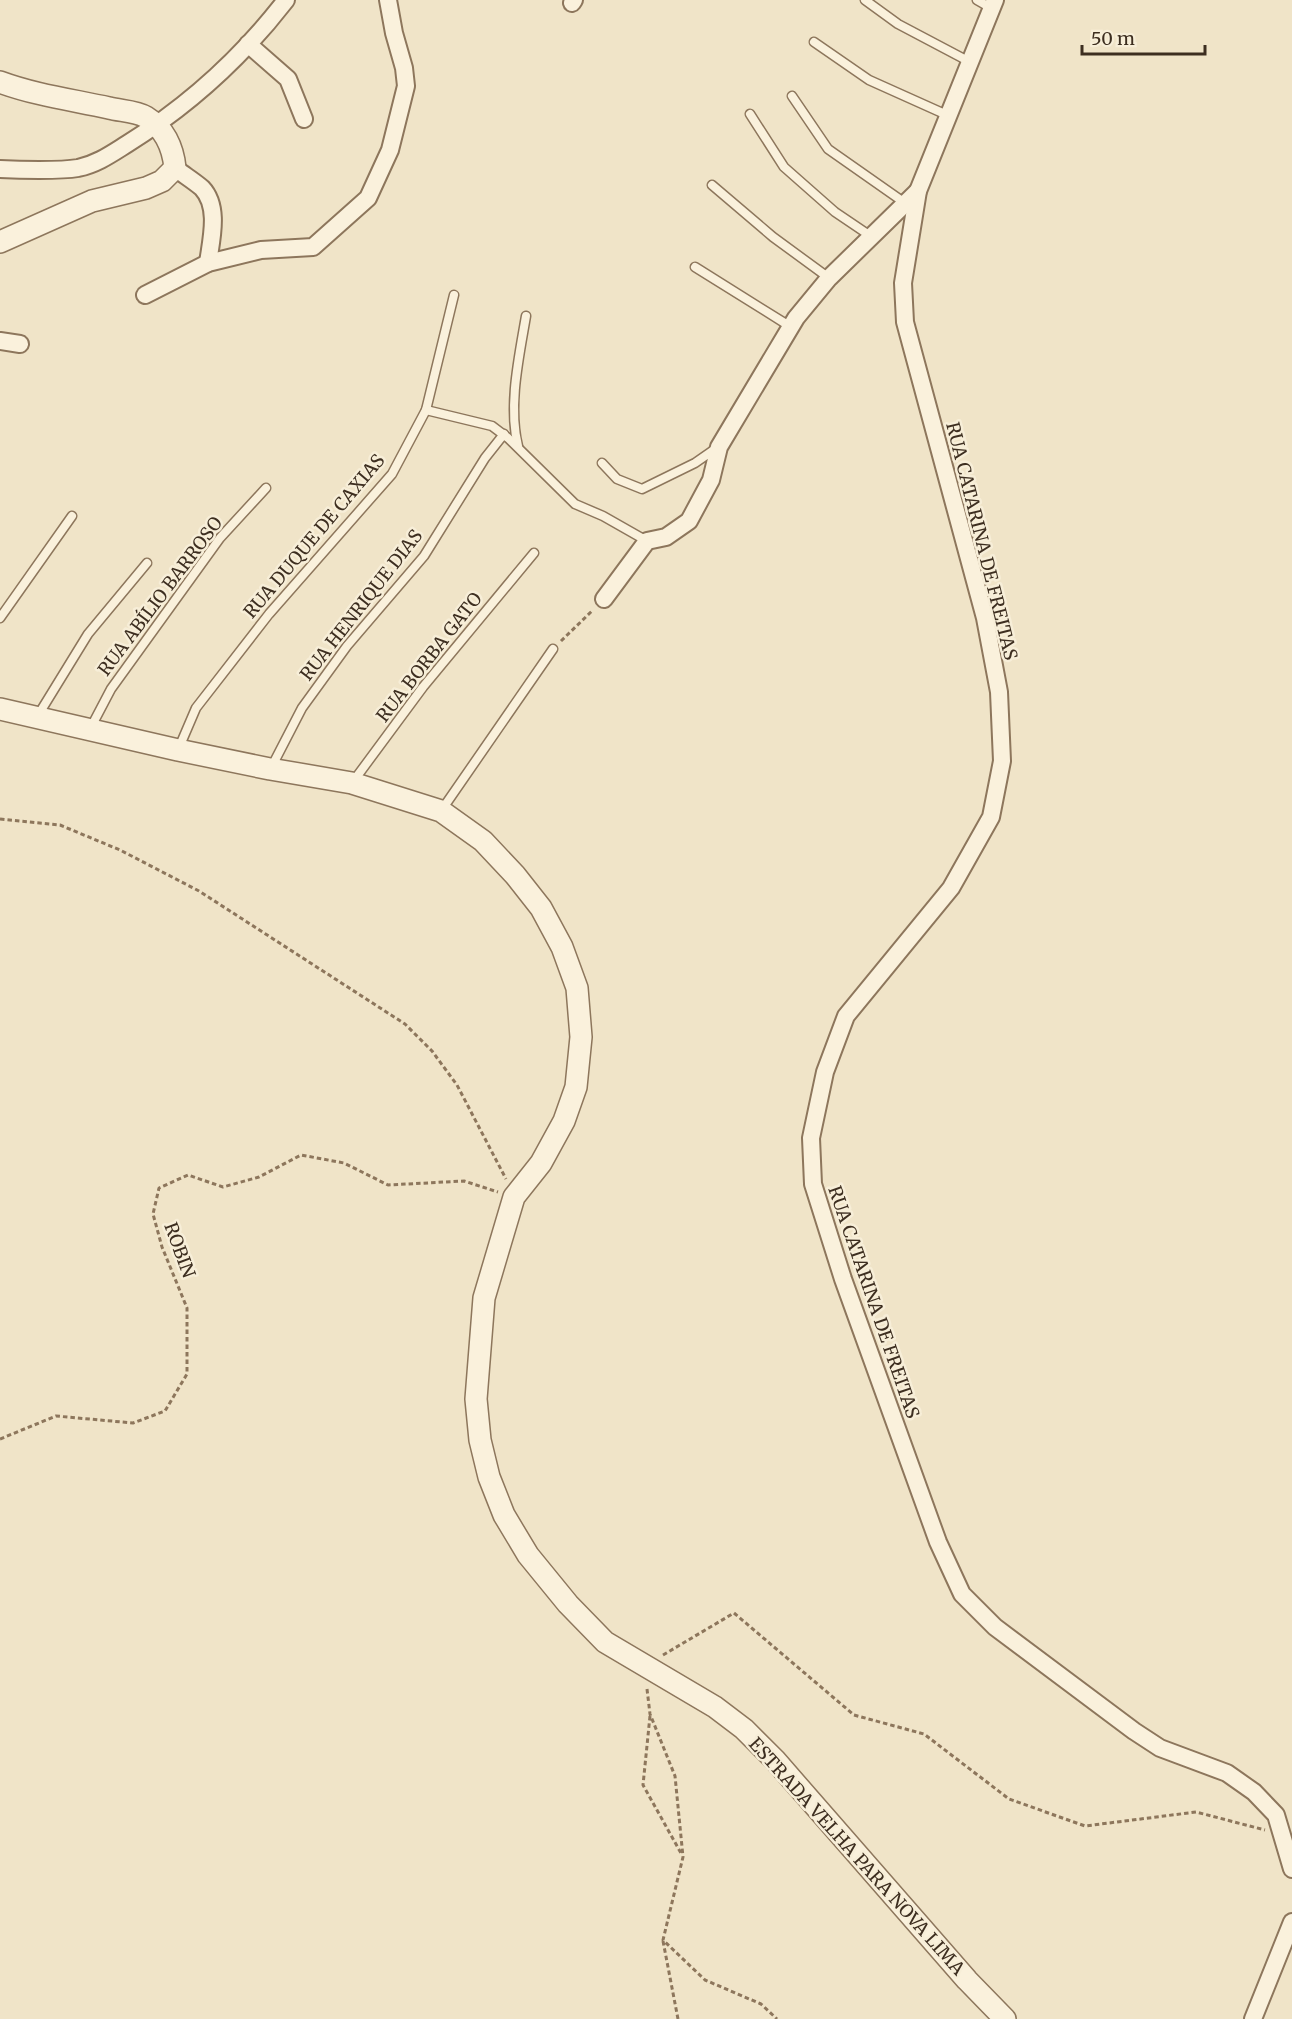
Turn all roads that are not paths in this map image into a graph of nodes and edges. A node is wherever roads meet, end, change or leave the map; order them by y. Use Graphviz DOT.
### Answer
graph roads {
  1 [pos="286,0"];
  2 [pos="388,0"];
  3 [pos="865,0"];
  4 [pos="988,3"];
  5 [pos="814,42"];
  6 [pos="248,44"];
  7 [pos="970,62"];
  8 [pos="0,82"];
  9 [pos="792,96"];
  10 [pos="750,114"];
  11 [pos="947,115"];
  12 [pos="304,119"];
  13 [pos="156,126"];
  14 [pos="175,168"];
  15 [pos="0,169"];
  16 [pos="712,184"];
  17 [pos="918,191"];
  18 [pos="905,203"];
  19 [pos="872,237"];
  20 [pos="0,242"];
  21 [pos="208,263"];
  22 [pos="696,267"];
  23 [pos="829,278"];
  24 [pos="145,295"];
  25 [pos="454,295"];
  26 [pos="526,316"];
  27 [pos="791,327"];
  28 [pos="0,340"];
  29 [pos="20,344"];
  30 [pos="426,410"];
  31 [pos="504,435"];
  32 [pos="518,447"];
  33 [pos="719,447"];
  34 [pos="602,463"];
  35 [pos="266,488"];
  36 [pos="72,516"];
  37 [pos="647,541"];
  38 [pos="534,553"];
  39 [pos="147,563"];
  40 [pos="604,599"];
  41 [pos="0,618"];
  42 [pos="553,649"];
  43 [pos="0,709"];
  44 [pos="37,718"];
  45 [pos="90,730"];
  46 [pos="178,750"];
  47 [pos="270,770"];
  48 [pos="352,783"];
  49 [pos="441,812"];
  50 [pos="1292,1869"];
  51 [pos="1292,1922"];
  52 [pos="1005,2019"];
  53 [pos="1253,2019"];
  1 -- 6 [label="street"];
  2 -- 21 [label="street"];
  3 -- 7 [label="lane"];
  4 -- 7 [label="street, RUA CATARINA DE FREITAS"];
  5 -- 11 [label="lane"];
  6 -- 12 [label="street"];
  6 -- 13 [label="street"];
  7 -- 11 [label="street, RUA CATARINA DE FREITAS"];
  8 -- 13 [label="street"];
  9 -- 18 [label="lane"];
  10 -- 19 [label="lane"];
  11 -- 17 [label="street, RUA CATARINA DE FREITAS"];
  13 -- 14 [label="street"];
  13 -- 15 [label="street"];
  14 -- 20 [label="street"];
  14 -- 21 [label="street"];
  16 -- 23 [label="lane"];
  17 -- 18 [label="street"];
  17 -- 50 [label="street, RUA CATARINA DE FREITAS"];
  18 -- 19 [label="street"];
  19 -- 23 [label="street"];
  21 -- 24 [label="street"];
  22 -- 27 [label="lane"];
  23 -- 27 [label="street"];
  25 -- 30 [label="lane, RUA DUQUE DE CAXIAS"];
  26 -- 32 [label="lane"];
  27 -- 33 [label="street"];
  28 -- 29 [label="street"];
  30 -- 31 [label="lane"];
  30 -- 46 [label="lane, RUA DUQUE DE CAXIAS"];
  31 -- 32 [label="lane"];
  31 -- 47 [label="lane, RUA HENRIQUE DIAS"];
  32 -- 37 [label="lane"];
  33 -- 34 [label="lane"];
  33 -- 37 [label="street"];
  35 -- 45 [label="lane, RUA ABÍLIO BARROSO"];
  36 -- 41 [label="lane"];
  37 -- 40 [label="street"];
  38 -- 48 [label="lane, RUA BORBA GATO"];
  39 -- 44 [label="lane"];
  42 -- 49 [label="lane"];
  43 -- 44 [label="street, ESTRADA VELHA PARA NOVA LIMA"];
  44 -- 45 [label="street, ESTRADA VELHA PARA NOVA LIMA"];
  45 -- 46 [label="street, ESTRADA VELHA PARA NOVA LIMA"];
  46 -- 47 [label="street, ESTRADA VELHA PARA NOVA LIMA"];
  47 -- 48 [label="street, ESTRADA VELHA PARA NOVA LIMA"];
  48 -- 49 [label="street, ESTRADA VELHA PARA NOVA LIMA"];
  49 -- 52 [label="street, ESTRADA VELHA PARA NOVA LIMA"];
  51 -- 53 [label="street"];
}
